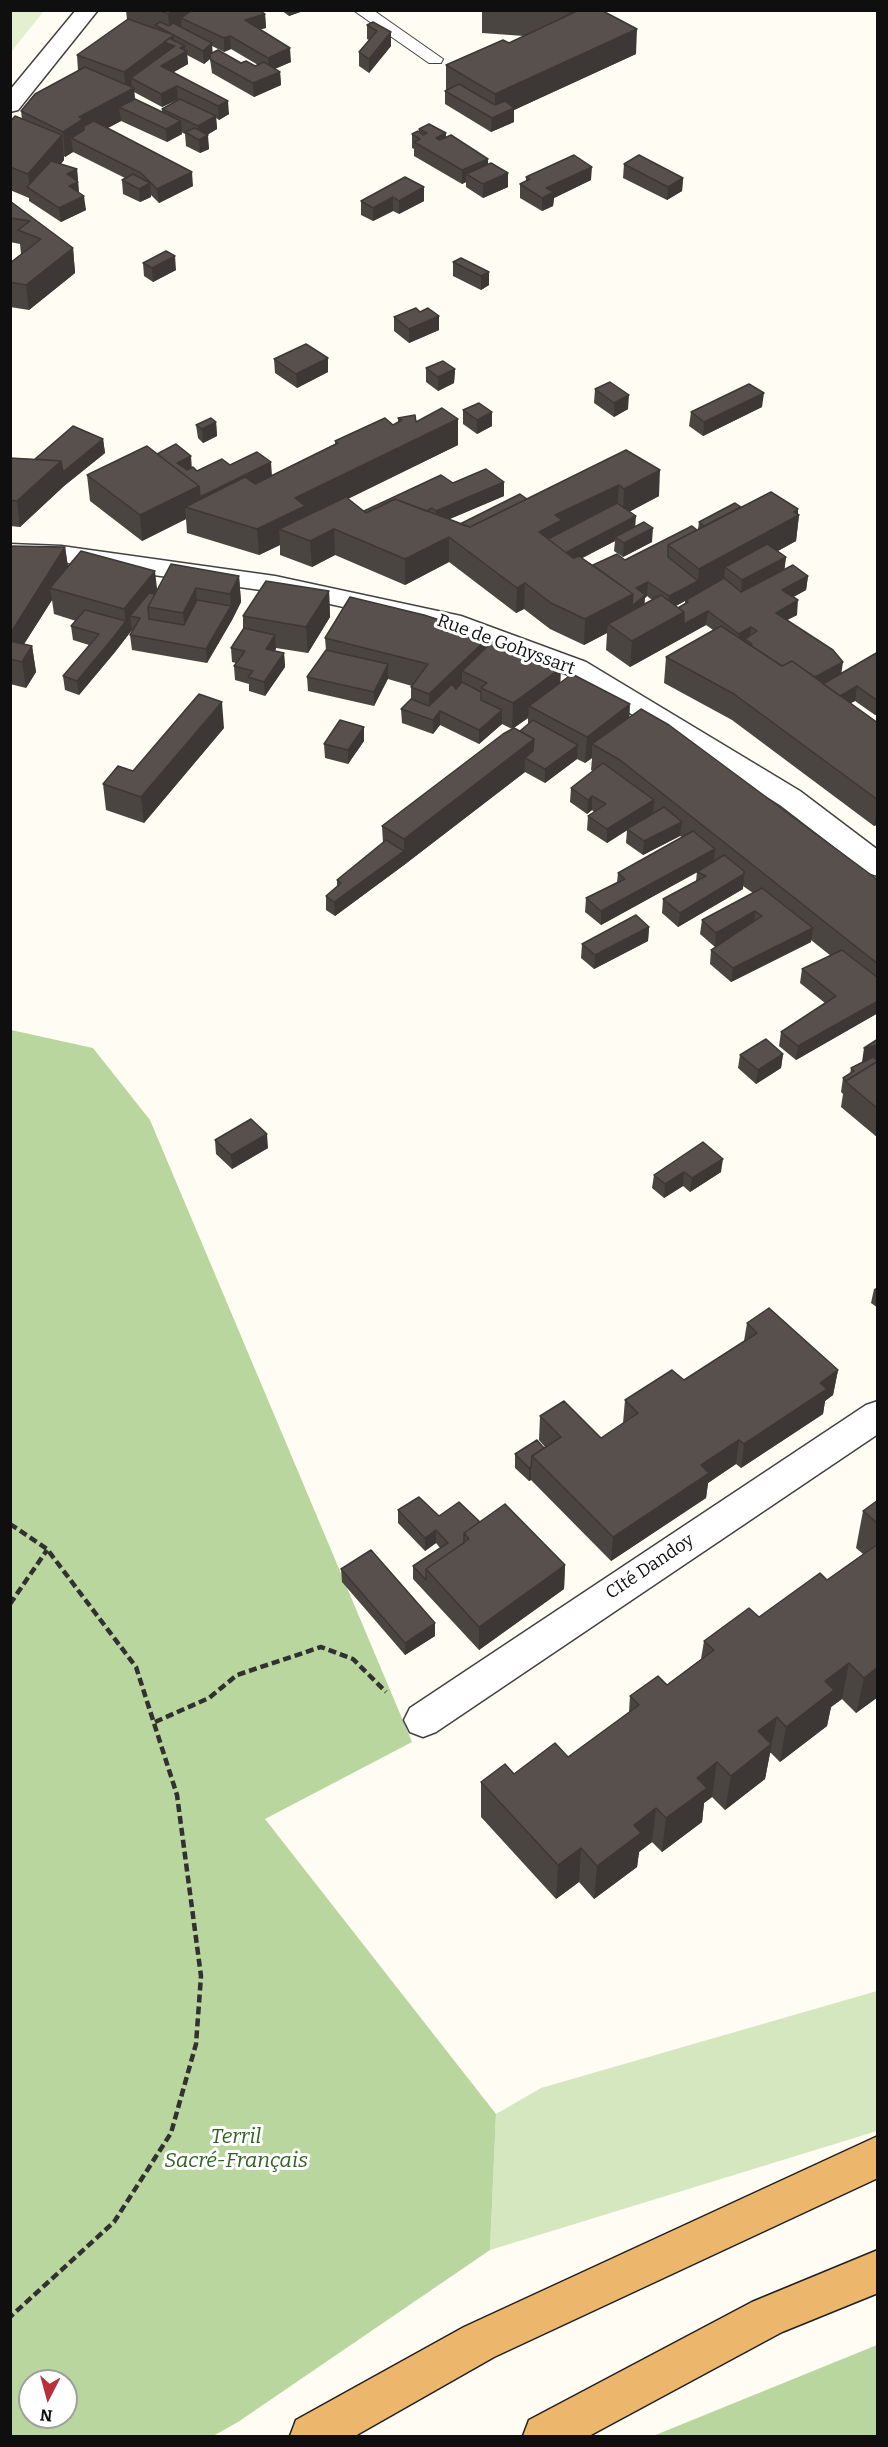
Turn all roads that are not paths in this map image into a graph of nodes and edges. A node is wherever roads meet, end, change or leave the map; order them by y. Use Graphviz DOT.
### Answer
graph roads {
  1 [pos="88,10"];
  2 [pos="361,10"];
  3 [pos="435,58"];
  4 [pos="10,105"];
  5 [pos="10,552"];
  6 [pos="878,866"];
  7 [pos="878,1415"];
  8 [pos="423,1720"];
  9 [pos="878,2156"];
  10 [pos="878,2271"];
  11 [pos="312,2436"];
  12 [pos="544,2436"];
  1 -- 4 [label="street"];
  2 -- 3 [label="lane"];
  5 -- 6 [label="street, Rue de Gohyssart"];
  7 -- 8 [label="street, CIté Dandoy"];
  9 -- 11 [label="highway"];
  10 -- 12 [label="highway"];
}
